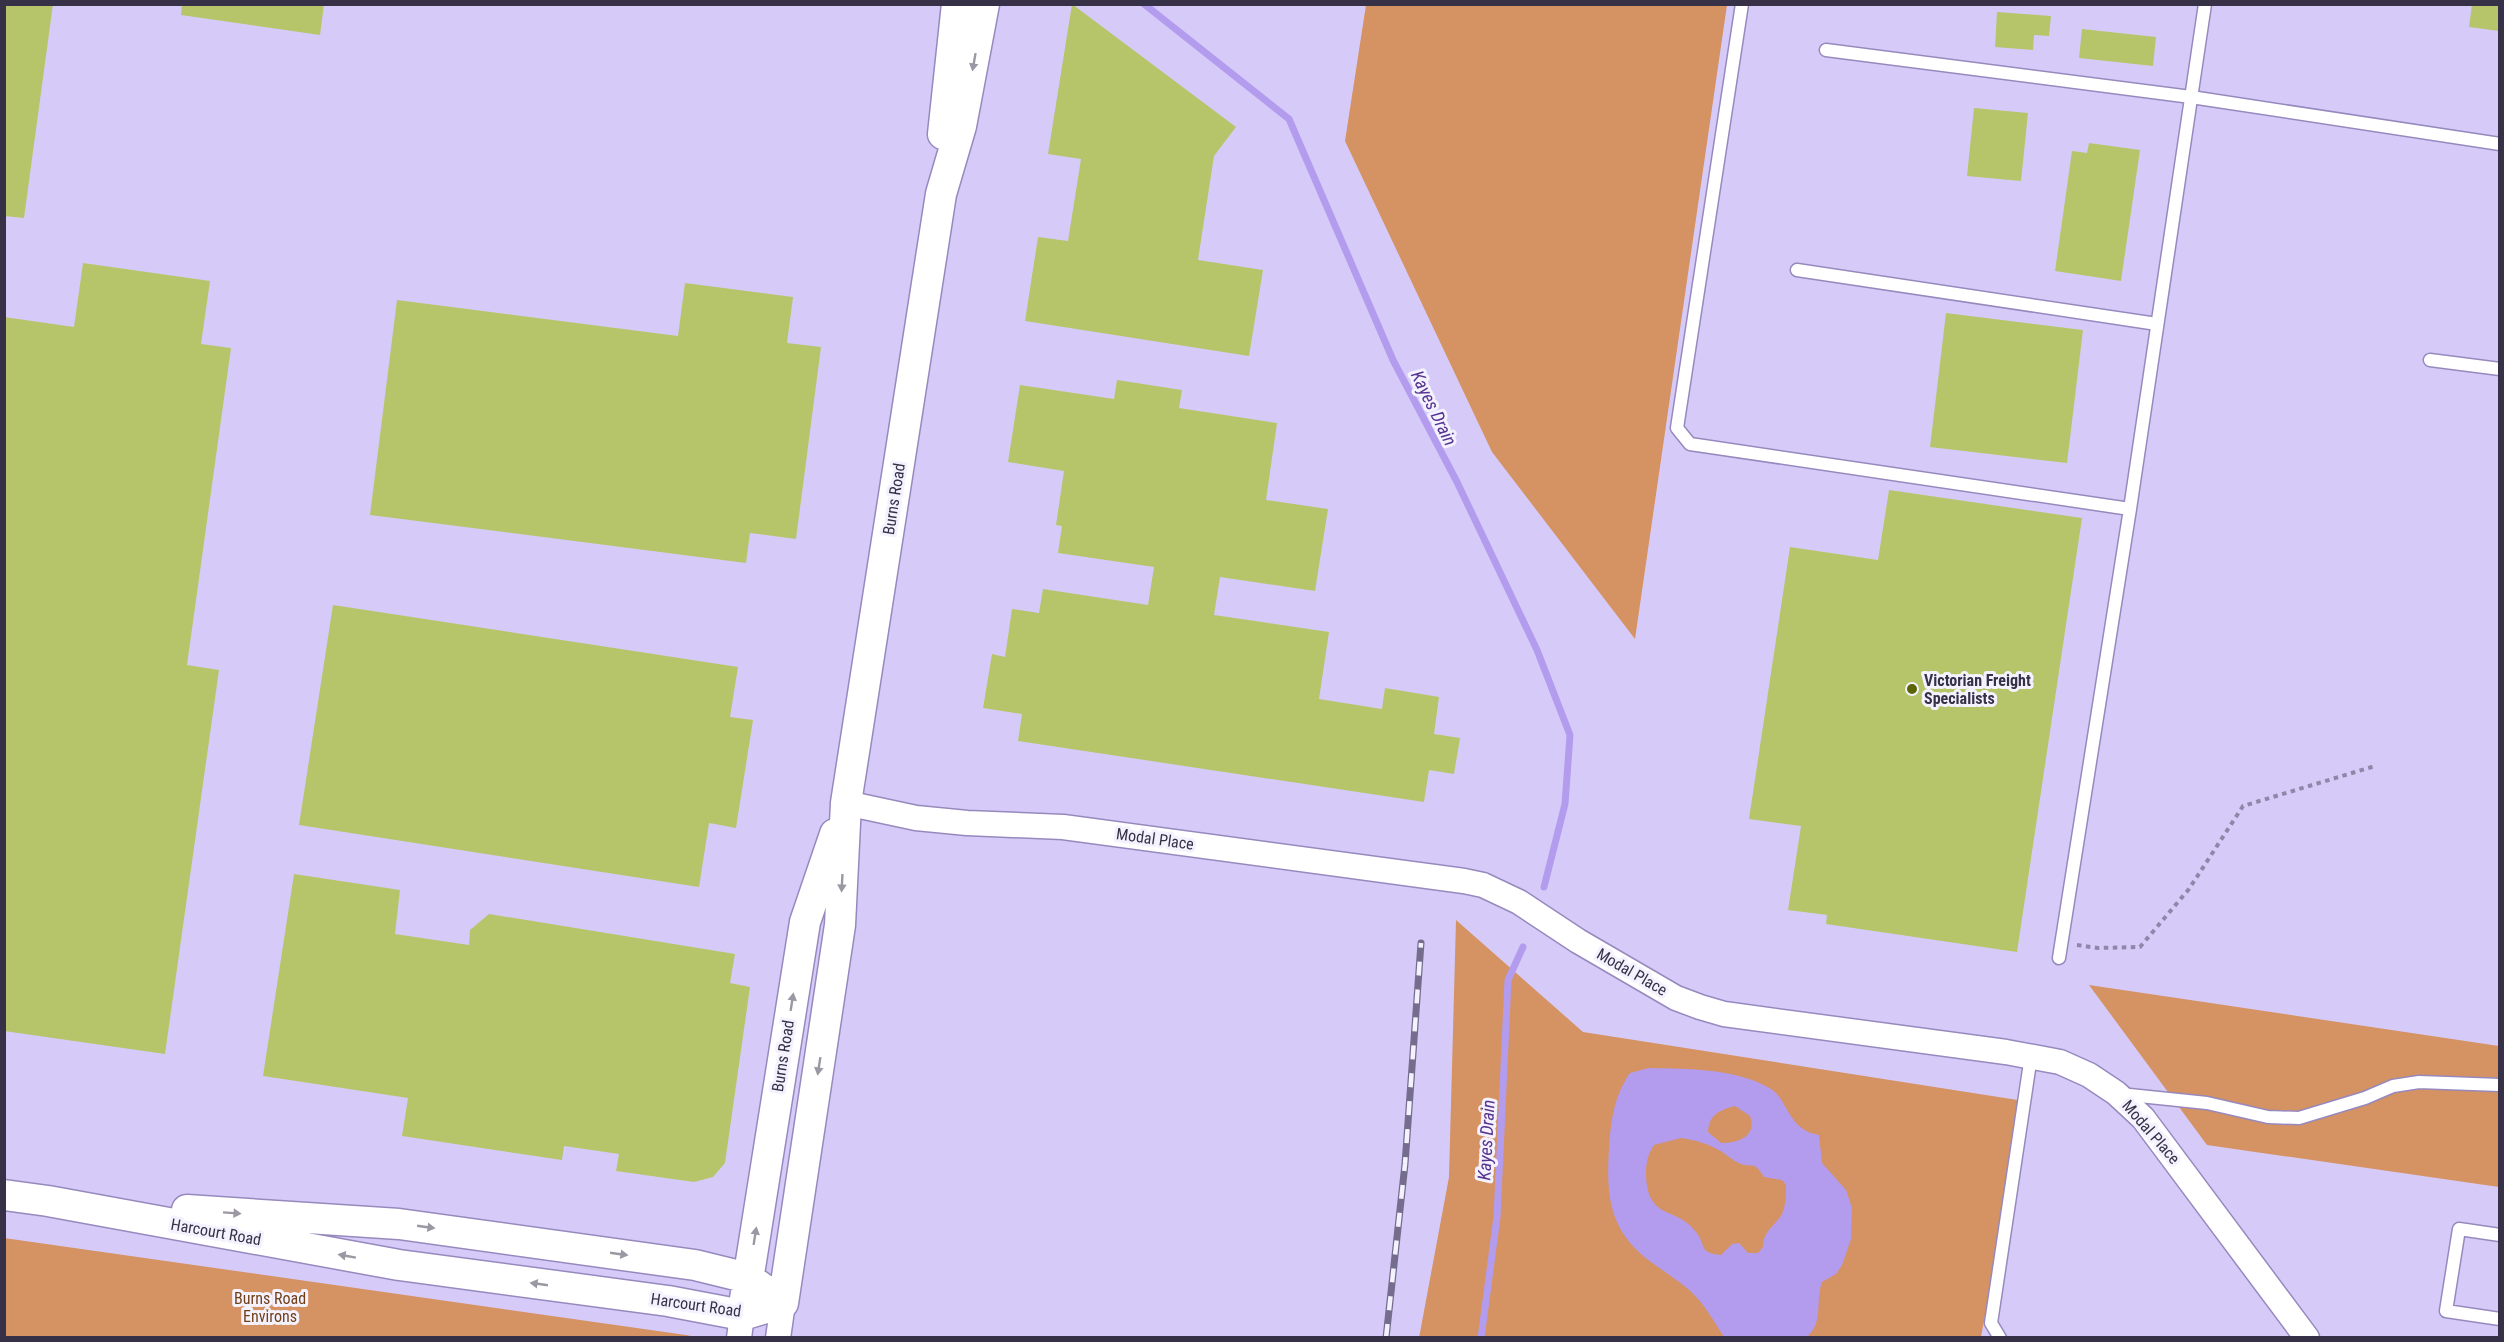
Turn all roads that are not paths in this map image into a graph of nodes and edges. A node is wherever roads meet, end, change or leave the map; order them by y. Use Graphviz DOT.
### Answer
graph roads {
  1 [pos="957,4"];
  2 [pos="984,4"];
  3 [pos="1742,4"];
  4 [pos="2205,4"];
  5 [pos="1826,50"];
  6 [pos="2191,97"];
  7 [pos="2499,144"];
  8 [pos="941,194"];
  9 [pos="1797,270"];
  10 [pos="2157,324"];
  11 [pos="2430,360"];
  12 [pos="2499,369"];
  13 [pos="2130,509"];
  14 [pos="846,803"];
  15 [pos="2059,957"];
  16 [pos="2031,1056"];
  17 [pos="2499,1085"];
  18 [pos="2116,1093"];
  19 [pos="4,1195"];
  20 [pos="48,1201"];
  21 [pos="2499,1235"];
  22 [pos="748,1278"];
  23 [pos="783,1303"];
  24 [pos="2499,1319"];
  25 [pos="741,1326"];
  26 [pos="778,1338"];
  27 [pos="2000,1338"];
  28 [pos="2307,1338"];
  1 -- 8 [label="street, Burns Road"];
  2 -- 8 [label="street, Burns Road, one-way"];
  3 -- 13 [label="lane"];
  4 -- 6 [label="lane"];
  5 -- 6 [label="lane"];
  6 -- 7 [label="lane"];
  6 -- 10 [label="lane"];
  8 -- 14 [label="street, Burns Road"];
  9 -- 10 [label="lane"];
  10 -- 13 [label="lane"];
  11 -- 12 [label="lane"];
  13 -- 15 [label="lane"];
  14 -- 16 [label="street, Modal Place"];
  22 -- 14 [label="street, Burns Road, one-way"];
  14 -- 23 [label="street, Burns Road, one-way"];
  16 -- 18 [label="street, Modal Place"];
  16 -- 27 [label="lane"];
  17 -- 18 [label="lane"];
  18 -- 28 [label="street, Modal Place"];
  19 -- 20 [label="street, Harcourt Road"];
  20 -- 22 [label="street, Harcourt Road, one-way"];
  25 -- 20 [label="street, Harcourt Road, one-way"];
  21 -- 24 [label="lane"];
  22 -- 23 [label="street, Harcourt Road"];
  22 -- 25 [label="street, Burns Road"];
  23 -- 25 [label="street, Harcourt Road"];
  23 -- 26 [label="street"];
}
